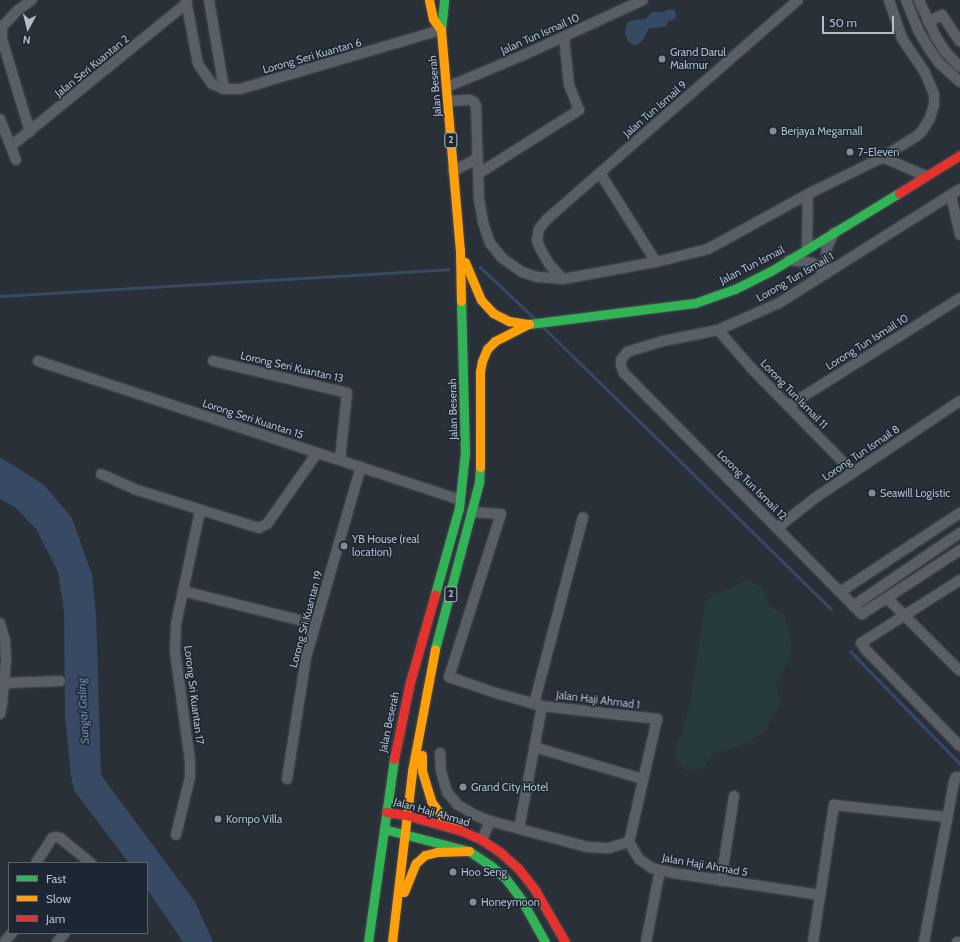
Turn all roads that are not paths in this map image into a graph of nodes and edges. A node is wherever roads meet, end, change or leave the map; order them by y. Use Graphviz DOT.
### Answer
graph roads {
  1 [pos="32,0"];
  2 [pos="210,0"];
  3 [pos="429,0"];
  4 [pos="444,0"];
  5 [pos="643,0"];
  6 [pos="798,0"];
  7 [pos="889,0"];
  8 [pos="906,0"];
  9 [pos="919,0"];
  10 [pos="187,2"];
  11 [pos="928,22"];
  12 [pos="441,30"];
  13 [pos="564,37"];
  14 [pos="960,42"];
  15 [pos="960,67"];
  16 [pos="960,82"];
  17 [pos="447,87"];
  18 [pos="224,89"];
  19 [pos="448,100"];
  20 [pos="0,119"];
  21 [pos="30,132"];
  22 [pos="11,146"];
  23 [pos="960,155"];
  24 [pos="478,158"];
  25 [pos="879,159"];
  26 [pos="16,160"];
  27 [pos="453,171"];
  28 [pos="600,173"];
  29 [pos="478,174"];
  30 [pos="926,176"];
  31 [pos="960,189"];
  32 [pos="808,194"];
  33 [pos="951,195"];
  34 [pos="834,232"];
  35 [pos="960,235"];
  36 [pos="807,249"];
  37 [pos="460,250"];
  38 [pos="788,260"];
  39 [pos="656,262"];
  40 [pos="827,273"];
  41 [pos="564,279"];
  42 [pos="960,298"];
  43 [pos="532,324"];
  44 [pos="718,330"];
  45 [pos="38,361"];
  46 [pos="212,361"];
  47 [pos="624,373"];
  48 [pos="960,401"];
  49 [pos="788,406"];
  50 [pos="317,452"];
  51 [pos="340,460"];
  52 [pos="361,467"];
  53 [pos="854,472"];
  54 [pos="101,474"];
  55 [pos="460,500"];
  56 [pos="200,511"];
  57 [pos="472,512"];
  58 [pos="960,513"];
  59 [pos="583,518"];
  60 [pos="777,528"];
  61 [pos="960,533"];
  62 [pos="960,550"];
  63 [pos="960,580"];
  64 [pos="183,591"];
  65 [pos="840,592"];
  66 [pos="887,598"];
  67 [pos="853,606"];
  68 [pos="905,615"];
  69 [pos="0,623"];
  70 [pos="315,624"];
  71 [pos="960,671"];
  72 [pos="60,681"];
  73 [pos="4,683"];
  74 [pos="538,705"];
  75 [pos="423,708"];
  76 [pos="0,714"];
  77 [pos="534,746"];
  78 [pos="960,746"];
  79 [pos="440,753"];
  80 [pos="287,779"];
  81 [pos="643,779"];
  82 [pos="957,779"];
  83 [pos="734,796"];
  84 [pos="386,812"];
  85 [pos="406,815"];
  86 [pos="947,817"];
  87 [pos="490,821"];
  88 [pos="384,829"];
  89 [pos="519,829"];
  90 [pos="462,831"];
  91 [pos="176,834"];
  92 [pos="405,834"];
  93 [pos="482,840"];
  94 [pos="629,842"];
  95 [pos="469,851"];
  96 [pos="37,862"];
  97 [pos="90,862"];
  98 [pos="660,870"];
  99 [pos="721,881"];
  100 [pos="820,895"];
  101 [pos="396,916"];
  102 [pos="11,934"];
  103 [pos="65,934"];
  104 [pos="4,942"];
  105 [pos="57,942"];
  106 [pos="368,942"];
  107 [pos="392,942"];
  108 [pos="545,942"];
  109 [pos="565,942"];
  110 [pos="646,942"];
  111 [pos="813,942"];
  112 [pos="924,942"];
  113 [pos="957,942"];
  114 [pos="960,942"];
  1 -- 21 [label="street"];
  2 -- 18 [label="street"];
  3 -- 12 [label="main road, Jalan Beserah / 2"];
  4 -- 12 [label="main road, 2"];
  5 -- 13 [label="street, Jalan Tun Ismail 10"];
  6 -- 28 [label="street, Jalan Tun Ismail 9"];
  7 -- 25 [label="street"];
  8 -- 16 [label="street"];
  9 -- 11 [label="street"];
  10 -- 18 [label="street"];
  10 -- 21 [label="street, Jalan Seri Kuantan 2"];
  11 -- 14 [label="street"];
  11 -- 15 [label="street"];
  12 -- 17 [label="main road, Jalan Beserah / 2"];
  12 -- 18 [label="street, Lorong Seri Kuantan 6"];
  13 -- 17 [label="street, Jalan Tun Ismail 10"];
  13 -- 29 [label="street"];
  17 -- 19 [label="main road, Jalan Beserah / 2"];
  19 -- 24 [label="street"];
  19 -- 27 [label="main road, Jalan Beserah / 2"];
  20 -- 22 [label="street"];
  21 -- 22 [label="street, Jalan Seri Kuantan 2"];
  22 -- 26 [label="street"];
  23 -- 30 [label="main road, Jalan Tun Ismail"];
  24 -- 27 [label="street"];
  24 -- 29 [label="street"];
  25 -- 30 [label="street"];
  25 -- 32 [label="street"];
  27 -- 37 [label="main road, Jalan Beserah / 2"];
  28 -- 39 [label="street"];
  28 -- 41 [label="street, Jalan Tun Ismail 9"];
  29 -- 41 [label="street"];
  30 -- 34 [label="main road, Jalan Tun Ismail"];
  31 -- 33 [label="street, Lorong Tun Ismail 1"];
  32 -- 36 [label="street"];
  32 -- 39 [label="street"];
  33 -- 35 [label="street"];
  33 -- 40 [label="street, Lorong Tun Ismail 1"];
  34 -- 36 [label="main road, Jalan Tun Ismail"];
  34 -- 40 [label="street"];
  36 -- 38 [label="main road, Jalan Tun Ismail"];
  37 -- 43 [label="main road, 2"];
  37 -- 55 [label="main road, Jalan Beserah / 2"];
  38 -- 40 [label="street"];
  38 -- 43 [label="main road, Jalan Tun Ismail"];
  39 -- 41 [label="street"];
  40 -- 44 [label="street, Lorong Tun Ismail 1"];
  42 -- 49 [label="street, Lorong Tun Ismail 10"];
  43 -- 57 [label="main road, 2"];
  44 -- 47 [label="street, Lorong Tun Ismail 1"];
  44 -- 49 [label="street, Lorong Tun Ismail 11"];
  45 -- 50 [label="street, Lorong Seri Kuantan 15"];
  46 -- 51 [label="street, Lorong Seri Kuantan 13"];
  47 -- 60 [label="street, Lorong Tun Ismail 12"];
  48 -- 53 [label="street, Lorong Tun Ismail 8"];
  49 -- 53 [label="street, Lorong Tun Ismail 11"];
  50 -- 51 [label="street, Lorong Seri Kuantan 15"];
  50 -- 56 [label="street"];
  51 -- 52 [label="street, Lorong Seri Kuantan 15"];
  52 -- 55 [label="street, Lorong Seri Kuantan 15"];
  52 -- 70 [label="street, Lorong Sri Kuantan 19"];
  53 -- 60 [label="street, Lorong Tun Ismail 8"];
  54 -- 56 [label="street"];
  55 -- 84 [label="main road, Jalan Beserah / 2"];
  56 -- 64 [label="street, Lorong Sri Kuantan 17"];
  57 -- 74 [label="street"];
  57 -- 75 [label="main road, 2"];
  58 -- 65 [label="street"];
  59 -- 74 [label="street"];
  60 -- 65 [label="street, Lorong Tun Ismail 12"];
  61 -- 67 [label="street"];
  62 -- 66 [label="street"];
  63 -- 68 [label="street"];
  64 -- 70 [label="street"];
  64 -- 91 [label="street, Lorong Sri Kuantan 17"];
  65 -- 67 [label="street, Lorong Tun Ismail 12"];
  66 -- 67 [label="street, Lorong Tun Ismail 12"];
  66 -- 68 [label="street"];
  68 -- 71 [label="street"];
  68 -- 78 [label="street"];
  69 -- 73 [label="street"];
  70 -- 80 [label="street, Lorong Sri Kuantan 19"];
  72 -- 73 [label="street"];
  73 -- 76 [label="street"];
  74 -- 77 [label="street, Jalan Haji Ahmad 1"];
  74 -- 81 [label="street, Jalan Haji Ahmad 1"];
  75 -- 85 [label="main road, 2"];
  75 -- 90 [label="main road"];
  77 -- 81 [label="street"];
  77 -- 89 [label="street, Jalan Haji Ahmad 1"];
  79 -- 87 [label="street"];
  81 -- 94 [label="street"];
  82 -- 86 [label="street"];
  83 -- 99 [label="street"];
  84 -- 85 [label="main road, Jalan Haji Ahmad"];
  84 -- 88 [label="main road, Jalan Beserah"];
  85 -- 90 [label="main road, Jalan Haji Ahmad"];
  85 -- 92 [label="main road, 2"];
  86 -- 100 [label="street"];
  86 -- 112 [label="street"];
  87 -- 89 [label="street"];
  87 -- 93 [label="street"];
  88 -- 92 [label="main road"];
  88 -- 106 [label="main road, Jalan Beserah"];
  89 -- 94 [label="street"];
  90 -- 93 [label="main road, Jalan Haji Ahmad"];
  92 -- 95 [label="main road"];
  92 -- 101 [label="main road, 2"];
  93 -- 109 [label="main road, Jalan Haji Ahmad"];
  94 -- 98 [label="street, Jalan Haji Ahmad 5"];
  95 -- 101 [label="main road"];
  95 -- 108 [label="main road"];
  96 -- 97 [label="street"];
  98 -- 99 [label="street, Jalan Haji Ahmad 5"];
  98 -- 110 [label="street"];
  99 -- 100 [label="street, Jalan Haji Ahmad 5"];
  100 -- 111 [label="street"];
  101 -- 107 [label="main road, 2"];
  102 -- 104 [label="street"];
  103 -- 105 [label="street"];
  113 -- 114 [label="street"];
}
